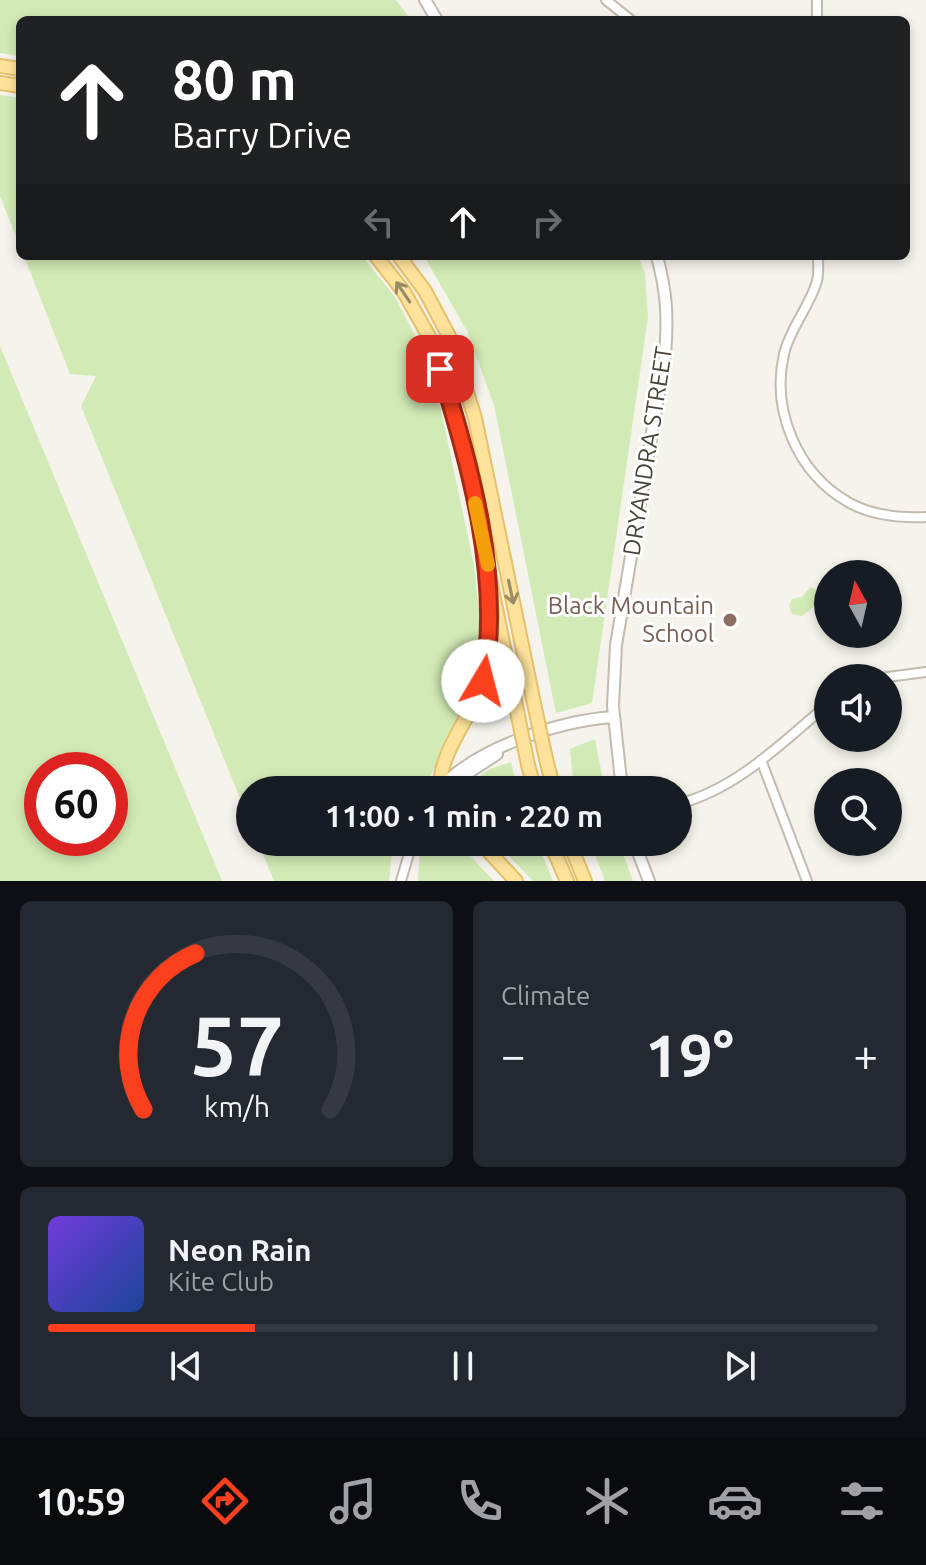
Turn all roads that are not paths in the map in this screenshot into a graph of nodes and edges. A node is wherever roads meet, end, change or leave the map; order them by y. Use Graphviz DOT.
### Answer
graph roads {
  1 [pos="606,0"];
  2 [pos="626,16"];
  3 [pos="379,260"];
  4 [pos="402,260"];
  5 [pos="658,260"];
  6 [pos="818,260"];
  7 [pos="926,517"];
  8 [pos="488,566"];
  9 [pos="926,672"];
  10 [pos="902,675"];
  11 [pos="814,716"];
  12 [pos="613,717"];
  13 [pos="761,760"];
  14 [pos="442,776"];
  15 [pos="456,776"];
  16 [pos="531,776"];
  17 [pos="550,776"];
  18 [pos="620,776"];
  19 [pos="692,799"];
  20 [pos="409,856"];
  21 [pos="493,856"];
  22 [pos="556,856"];
  23 [pos="575,856"];
  24 [pos="639,856"];
  25 [pos="401,881"];
  26 [pos="516,881"];
  27 [pos="567,881"];
  28 [pos="585,881"];
  29 [pos="649,881"];
  30 [pos="807,881"];
  1 -- 2 [label="street"];
  8 -- 3 [label="main road, one-way"];
  4 -- 17 [label="main road, one-way, bridge"];
  5 -- 12 [label="street, DRYANDRA STREET"];
  6 -- 7 [label="street"];
  8 -- 14 [label="main road"];
  8 -- 16 [label="main road, bridge"];
  9 -- 10 [label="street"];
  11 -- 13 [label="street"];
  12 -- 15 [label="street"];
  12 -- 18 [label="street, DRYANDRA STREET"];
  13 -- 19 [label="street"];
  13 -- 30 [label="street"];
  20 -- 25 [label="street"];
  21 -- 26 [label="main road"];
  22 -- 27 [label="main road"];
  23 -- 28 [label="main road"];
  24 -- 29 [label="street"];
}
